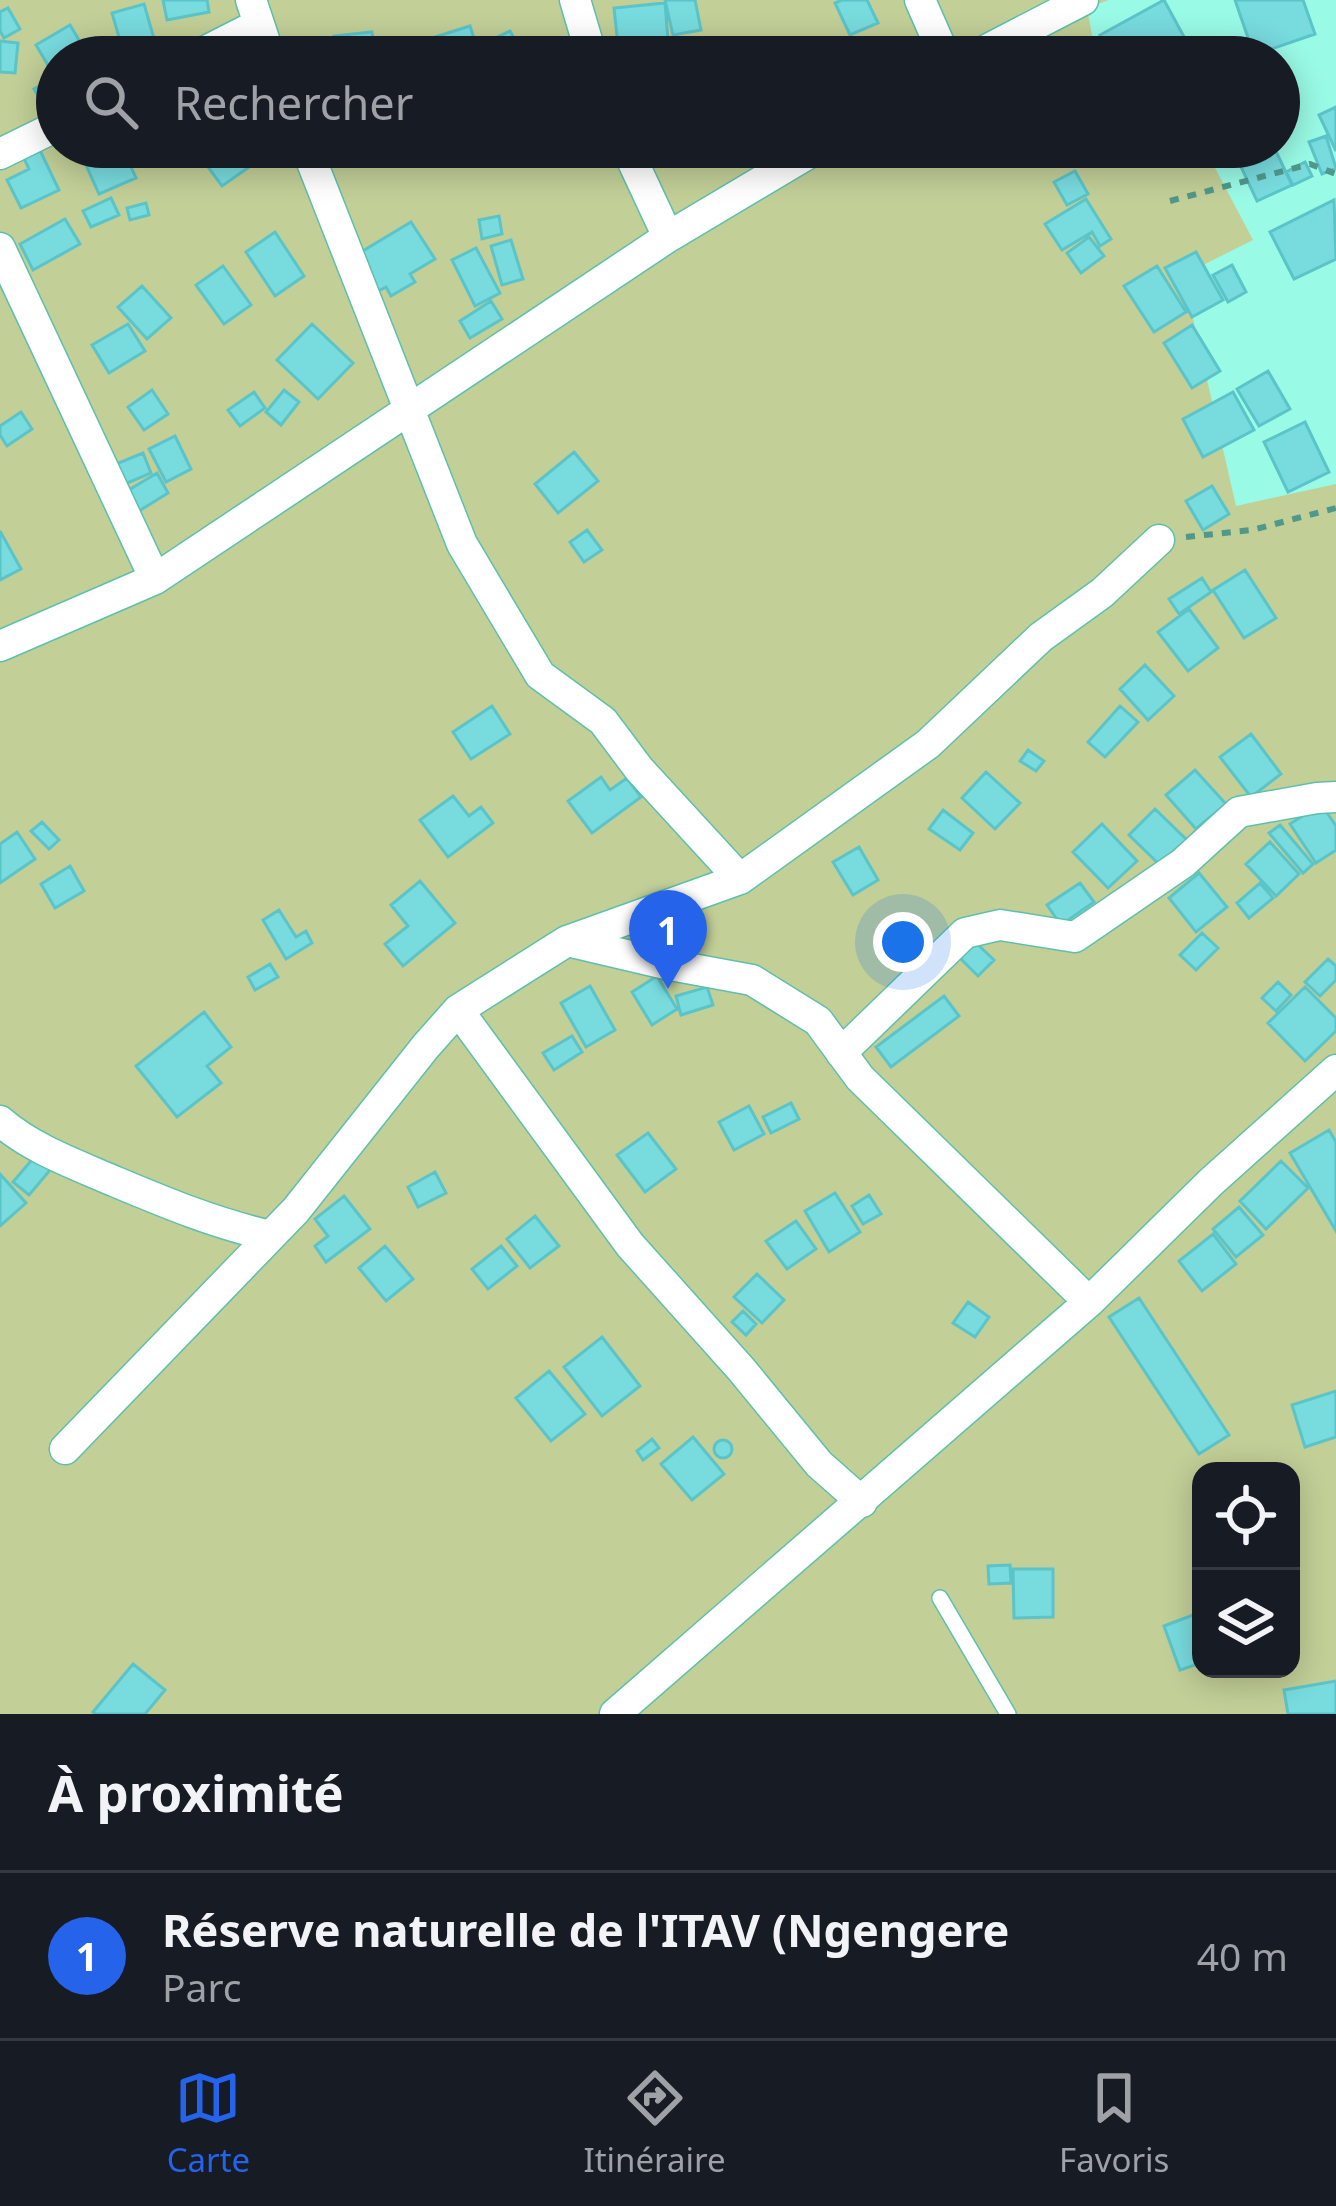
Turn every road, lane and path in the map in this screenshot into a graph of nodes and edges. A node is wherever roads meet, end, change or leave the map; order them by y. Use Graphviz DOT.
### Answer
graph roads {
  1 [pos="575,0"];
  2 [pos="920,0"];
  3 [pos="1083,0"];
  4 [pos="254,13"];
  5 [pos="223,36"];
  6 [pos="586,36"];
  7 [pos="936,36"];
  8 [pos="1014,36"];
  9 [pos="36,136"];
  10 [pos="0,154"];
  11 [pos="1300,167"];
  12 [pos="314,168"];
  13 [pos="636,168"];
  14 [pos="784,168"];
  15 [pos="1295,168"];
  16 [pos="1336,174"];
  17 [pos="1170,201"];
  18 [pos="668,237"];
  19 [pos="0,248"];
  20 [pos="410,407"];
  21 [pos="1336,508"];
  22 [pos="1159,540"];
  23 [pos="155,579"];
  24 [pos="0,646"];
  25 [pos="1336,797"];
  26 [pos="740,879"];
  27 [pos="567,941"];
  28 [pos="458,1010"];
  29 [pos="842,1052"];
  30 [pos="1331,1086"];
  31 [pos="0,1121"];
  32 [pos="271,1236"];
  33 [pos="1089,1302"];
  34 [pos="65,1450"];
  35 [pos="862,1502"];
  36 [pos="940,1598"];
  37 [pos="615,1714"];
  38 [pos="1008,1714"];
  1 -- 6 [label="street"];
  2 -- 7 [label="street"];
  3 -- 8 [label="street"];
  4 -- 5 [label="street"];
  9 -- 10 [label="street"];
  11 -- 16 [label="path"];
  12 -- 20 [label="street"];
  13 -- 18 [label="street"];
  14 -- 18 [label="street"];
  15 -- 17 [label="path"];
  18 -- 20 [label="street"];
  19 -- 23 [label="street"];
  20 -- 23 [label="street"];
  20 -- 26 [label="street"];
  21 -- 22 [label="path"];
  22 -- 26 [label="street"];
  23 -- 24 [label="street"];
  25 -- 29 [label="street"];
  26 -- 27 [label="street"];
  27 -- 28 [label="street"];
  27 -- 29 [label="street"];
  28 -- 32 [label="street"];
  28 -- 35 [label="street"];
  29 -- 33 [label="street"];
  30 -- 33 [label="street"];
  31 -- 32 [label="street"];
  32 -- 34 [label="street"];
  33 -- 35 [label="street"];
  35 -- 37 [label="street"];
  36 -- 38 [label="lane"];
}
